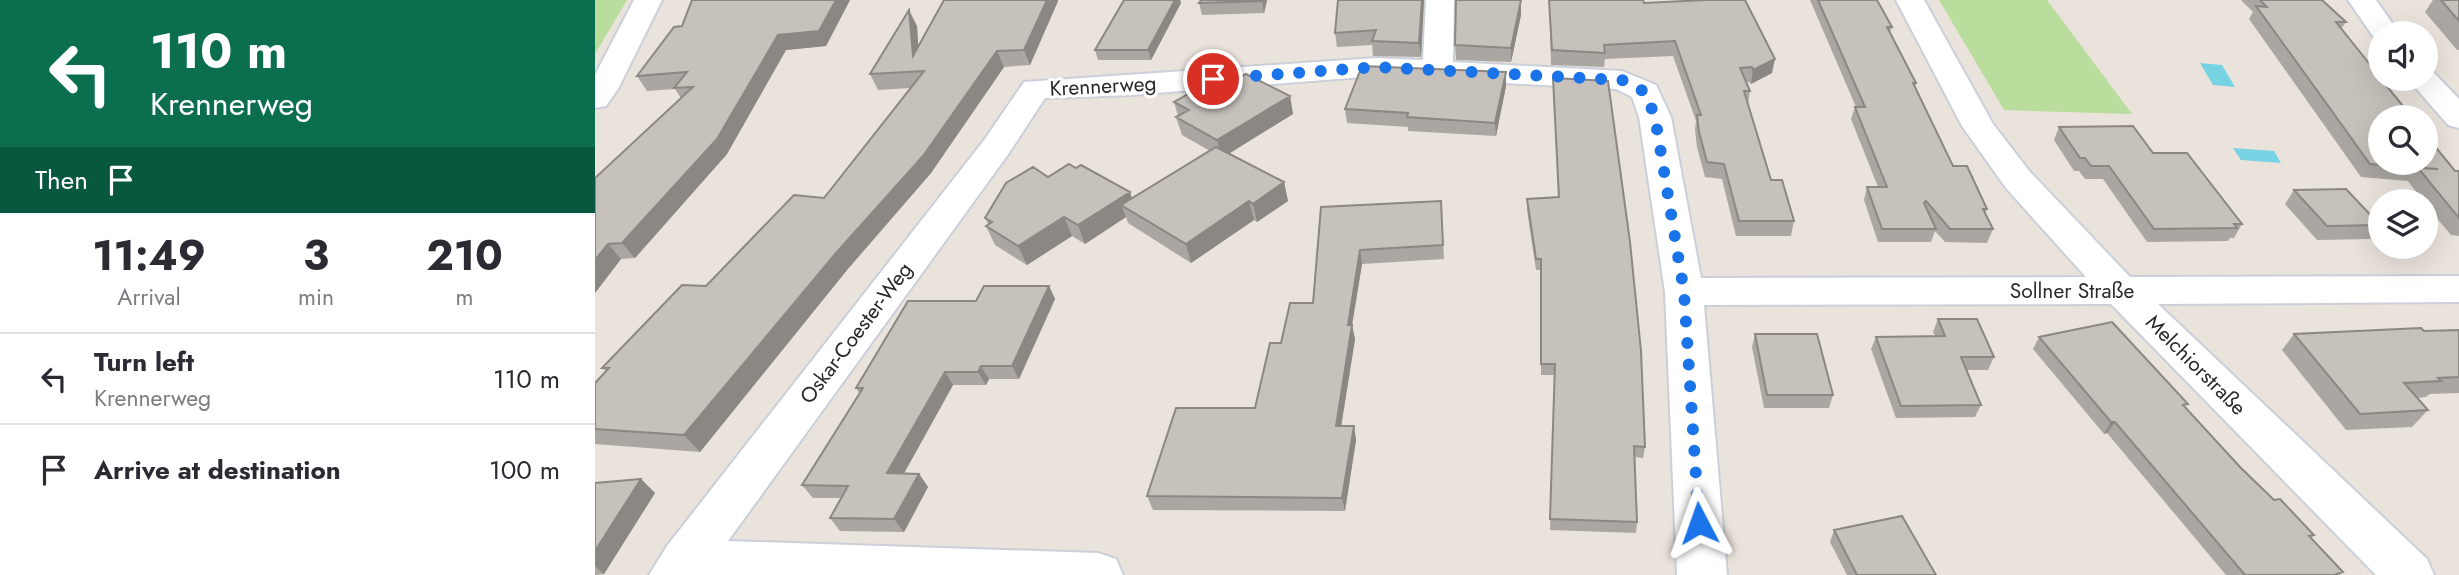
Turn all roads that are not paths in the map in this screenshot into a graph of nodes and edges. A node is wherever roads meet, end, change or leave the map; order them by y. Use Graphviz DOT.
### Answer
graph roads {
  1 [pos="648,0"];
  2 [pos="1440,0"];
  3 [pos="1910,0"];
  4 [pos="2362,0"];
  5 [pos="2377,21"];
  6 [pos="1438,71"];
  7 [pos="1035,89"];
  8 [pos="2434,91"];
  9 [pos="595,99"];
  10 [pos="2459,118"];
  11 [pos="2459,289"];
  12 [pos="2121,291"];
  13 [pos="1684,292"];
  14 [pos="679,568"];
  15 [pos="1098,575"];
  16 [pos="1702,575"];
  17 [pos="2409,575"];
  1 -- 9 [label="street"];
  2 -- 6 [label="street"];
  3 -- 12 [label="street, Melchiorstraße"];
  4 -- 5 [label="street"];
  6 -- 7 [label="street, Krennerweg"];
  6 -- 13 [label="street, Krennerweg"];
  7 -- 14 [label="street, Oskar-Coester-Weg"];
  8 -- 10 [label="street"];
  11 -- 12 [label="street, Sollner Straße"];
  12 -- 13 [label="street, Sollner Straße"];
  12 -- 17 [label="street, Melchiorstraße"];
  13 -- 16 [label="street, Krennerweg"];
  14 -- 15 [label="street"];
}
